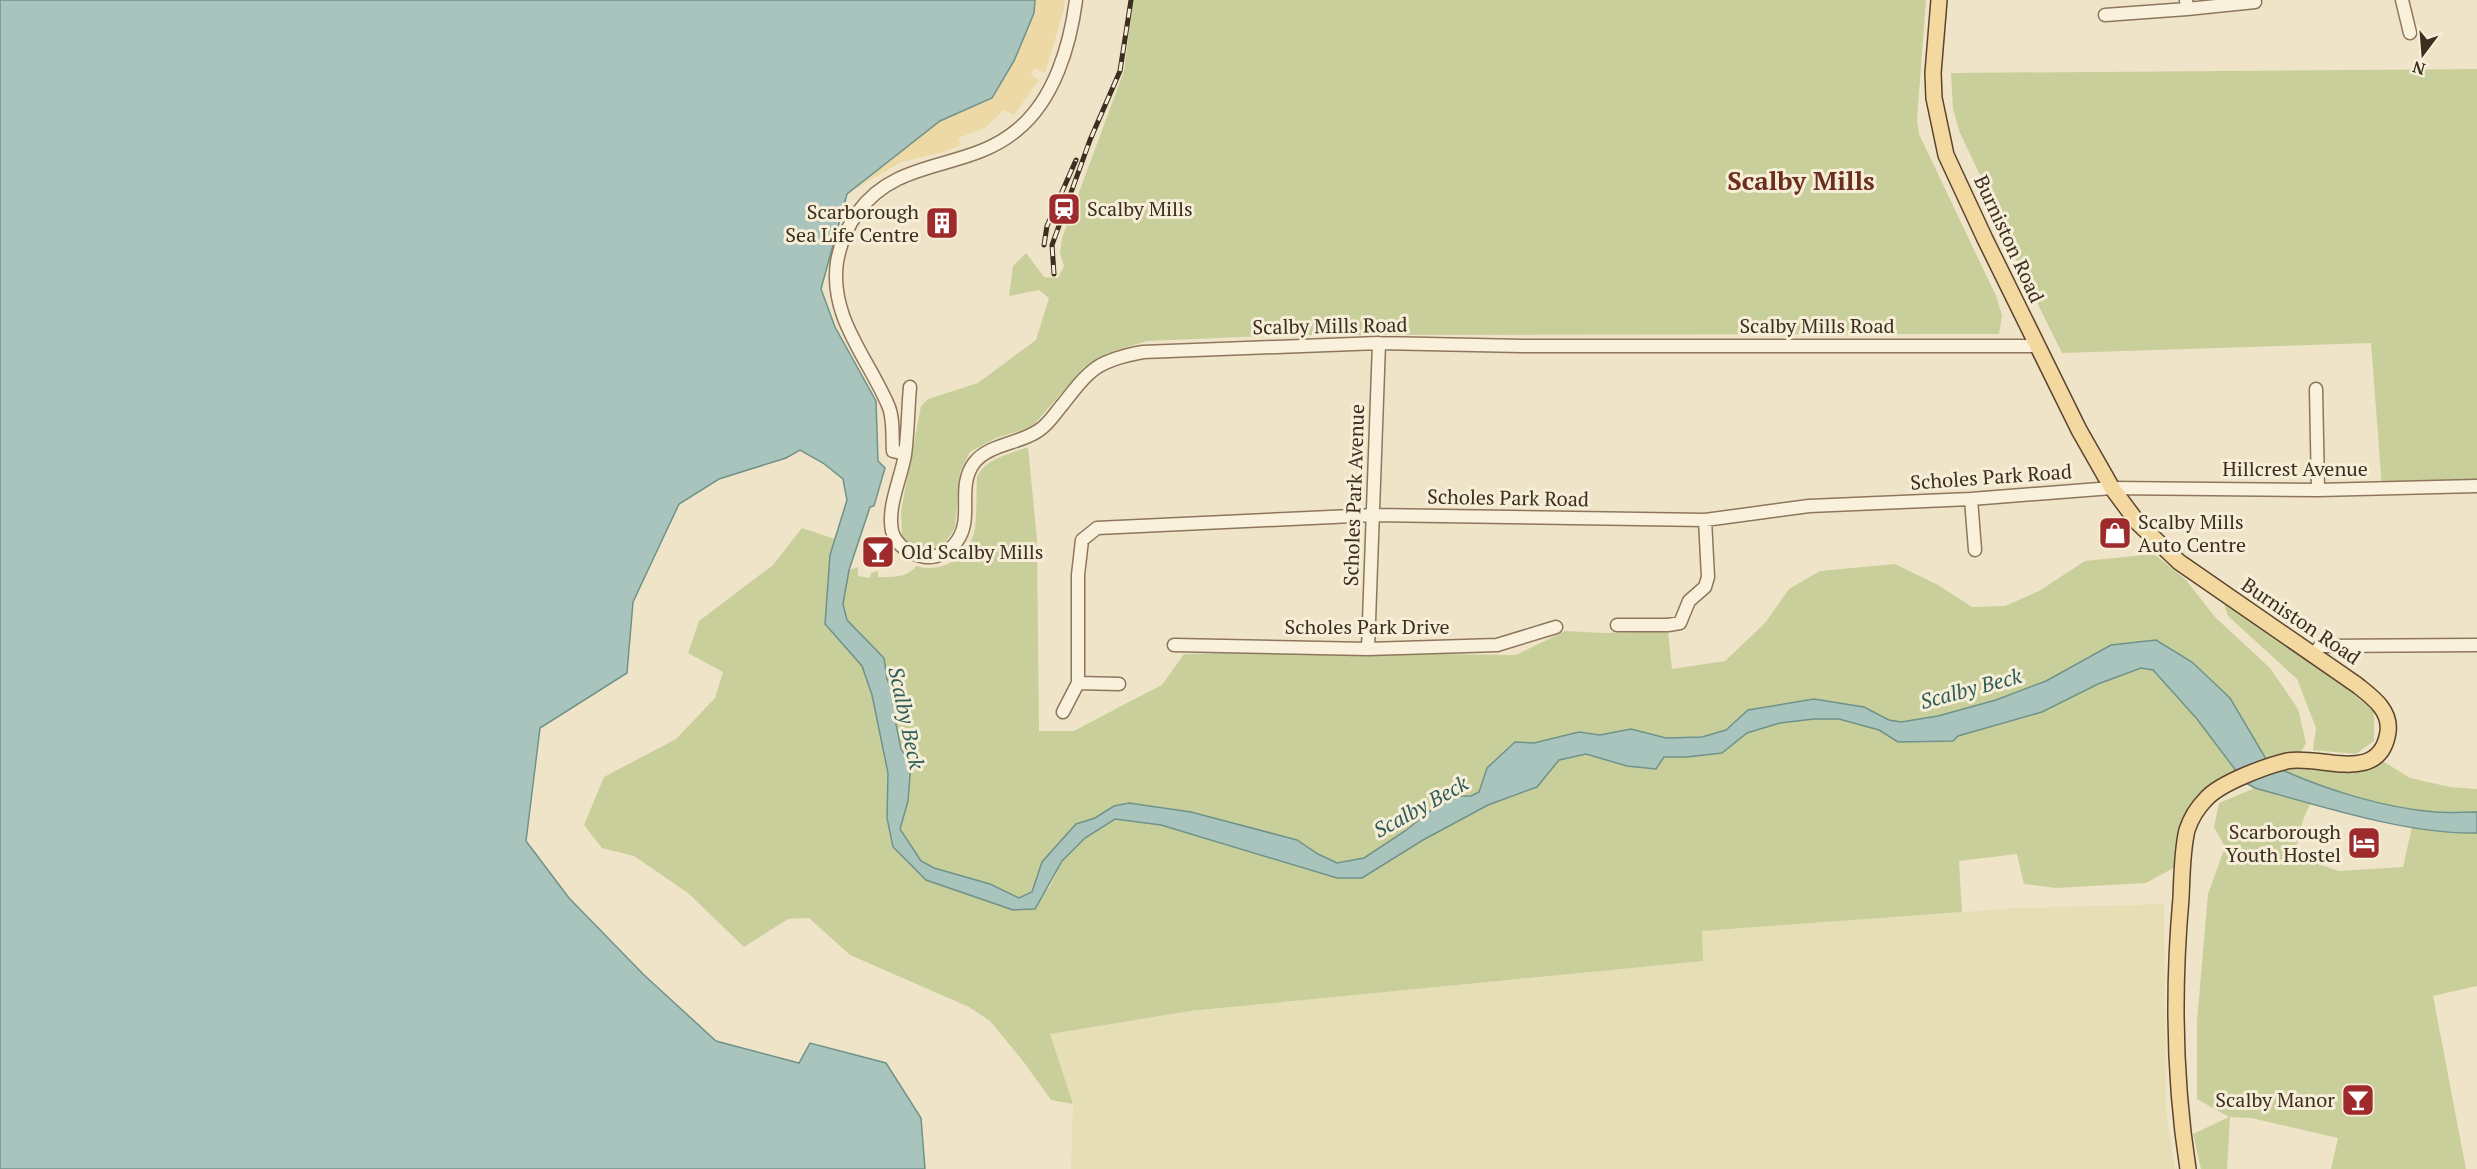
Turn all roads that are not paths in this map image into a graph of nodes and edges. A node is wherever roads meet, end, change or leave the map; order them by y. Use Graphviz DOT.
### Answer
graph roads {
  1 [pos="1076,0"];
  2 [pos="1939,0"];
  3 [pos="2402,0"];
  4 [pos="2255,2"];
  5 [pos="2187,4"];
  6 [pos="2105,15"];
  7 [pos="2410,33"];
  8 [pos="1379,343"];
  9 [pos="2038,346"];
  10 [pos="910,387"];
  11 [pos="2316,388"];
  12 [pos="905,453"];
  13 [pos="2477,486"];
  14 [pos="2112,488"];
  15 [pos="2318,490"];
  16 [pos="1971,499"];
  17 [pos="1374,515"];
  18 [pos="1705,520"];
  19 [pos="1975,550"];
  20 [pos="1617,626"];
  21 [pos="1556,627"];
  22 [pos="1174,645"];
  23 [pos="2477,645"];
  24 [pos="1368,649"];
  25 [pos="2314,653"];
  26 [pos="1078,682"];
  27 [pos="1119,684"];
  28 [pos="1063,712"];
  29 [pos="2188,1169"];
  1 -- 12 [label="street"];
  2 -- 9 [label="main road, Burniston Road"];
  3 -- 7 [label="street"];
  4 -- 5 [label="street"];
  5 -- 6 [label="street"];
  8 -- 9 [label="street, Scalby Mills Road"];
  8 -- 12 [label="street, Scalby Mills Road"];
  8 -- 17 [label="street, Scholes Park Avenue"];
  9 -- 14 [label="main road, Burniston Road"];
  10 -- 12 [label="street, Scalby Mills Road"];
  11 -- 15 [label="street"];
  13 -- 15 [label="street, Hillcrest Avenue"];
  14 -- 15 [label="street, Hillcrest Avenue"];
  14 -- 16 [label="street, Scholes Park Road"];
  14 -- 25 [label="main road, Burniston Road"];
  16 -- 18 [label="street, Scholes Park Road"];
  16 -- 19 [label="street"];
  17 -- 18 [label="street, Scholes Park Road"];
  17 -- 24 [label="street, Scholes Park Avenue"];
  17 -- 26 [label="street, Scholes Park Road"];
  18 -- 20 [label="street"];
  21 -- 24 [label="street, Scholes Park Drive"];
  22 -- 24 [label="street, Scholes Park Drive"];
  23 -- 25 [label="street"];
  25 -- 29 [label="main road, Burniston Road"];
  26 -- 27 [label="street"];
  26 -- 28 [label="street, Scholes Park Road"];
}
